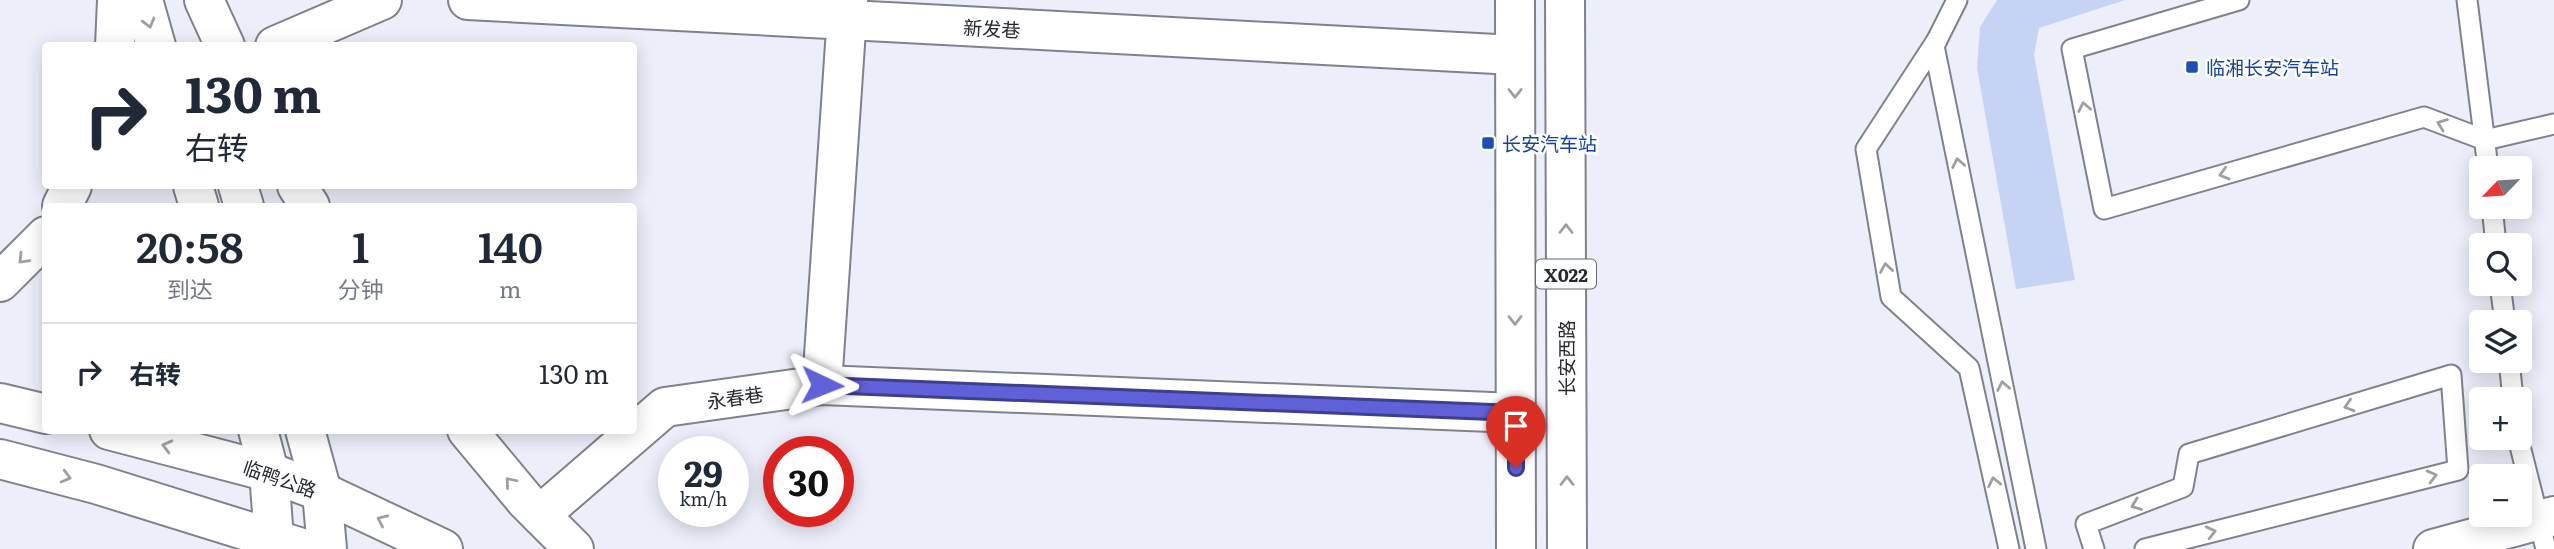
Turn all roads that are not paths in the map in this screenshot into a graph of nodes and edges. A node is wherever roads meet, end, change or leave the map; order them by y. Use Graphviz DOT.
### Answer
graph roads {
  1 [pos="117,0"];
  2 [pos="143,0"];
  3 [pos="186,0"];
  4 [pos="204,0"];
  5 [pos="382,0"];
  6 [pos="468,0"];
  7 [pos="1515,0"];
  8 [pos="1565,0"];
  9 [pos="1956,0"];
  10 [pos="2239,0"];
  11 [pos="2467,0"];
  12 [pos="847,10"];
  13 [pos="1937,40"];
  14 [pos="116,42"];
  15 [pos="155,42"];
  16 [pos="199,42"];
  17 [pos="223,42"];
  18 [pos="284,42"];
  19 [pos="1515,55"];
  20 [pos="2554,124"];
  21 [pos="2485,140"];
  22 [pos="2487,156"];
  23 [pos="42,240"];
  24 [pos="0,282"];
  25 [pos="822,385"];
  26 [pos="0,403"];
  27 [pos="42,413"];
  28 [pos="1516,413"];
  29 [pos="637,431"];
  30 [pos="123,434"];
  31 [pos="259,434"];
  32 [pos="306,434"];
  33 [pos="470,434"];
  34 [pos="634,434"];
  35 [pos="2522,450"];
  36 [pos="0,459"];
  37 [pos="269,472"];
  38 [pos="322,492"];
  39 [pos="540,515"];
  40 [pos="2546,528"];
  41 [pos="290,544"];
  42 [pos="327,549"];
  43 [pos="443,549"];
  44 [pos="574,549"];
  45 [pos="1516,549"];
  46 [pos="1567,549"];
  47 [pos="2009,549"];
  48 [pos="2036,549"];
  49 [pos="2094,549"];
  50 [pos="2145,549"];
  51 [pos="2433,549"];
  1 -- 14 [label="street"];
  2 -- 15 [label="street, one-way"];
  3 -- 16 [label="street"];
  4 -- 17 [label="street"];
  5 -- 18 [label="street"];
  6 -- 12 [label="street, 新发巷"];
  7 -- 19 [label="street"];
  46 -- 8 [label="street, 长安西路 / X022, one-way"];
  9 -- 13 [label="lane"];
  21 -- 10 [label="lane, one-way"];
  11 -- 21 [label="lane"];
  12 -- 19 [label="street, 新发巷"];
  12 -- 25 [label="street"];
  47 -- 13 [label="lane, one-way"];
  48 -- 13 [label="lane, one-way"];
  19 -- 28 [label="street, one-way"];
  20 -- 21 [label="lane"];
  21 -- 22 [label="lane"];
  23 -- 24 [label="street, one-way"];
  25 -- 28 [label="street, 永春巷"];
  25 -- 29 [label="street, 永春巷"];
  26 -- 27 [label="street"];
  28 -- 45 [label="street"];
  37 -- 30 [label="street, 临鸭公路, one-way"];
  31 -- 37 [label="street"];
  32 -- 38 [label="street"];
  39 -- 33 [label="street, one-way"];
  34 -- 39 [label="street, 永春巷"];
  35 -- 40 [label="lane"];
  36 -- 41 [label="street, one-way"];
  37 -- 38 [label="street, 临鸭公路"];
  37 -- 41 [label="street"];
  38 -- 42 [label="street"];
  43 -- 38 [label="street, 临鸭公路, one-way"];
  39 -- 44 [label="street"];
  40 -- 51 [label="street"];
  50 -- 49 [label="lane, one-way"];
}
